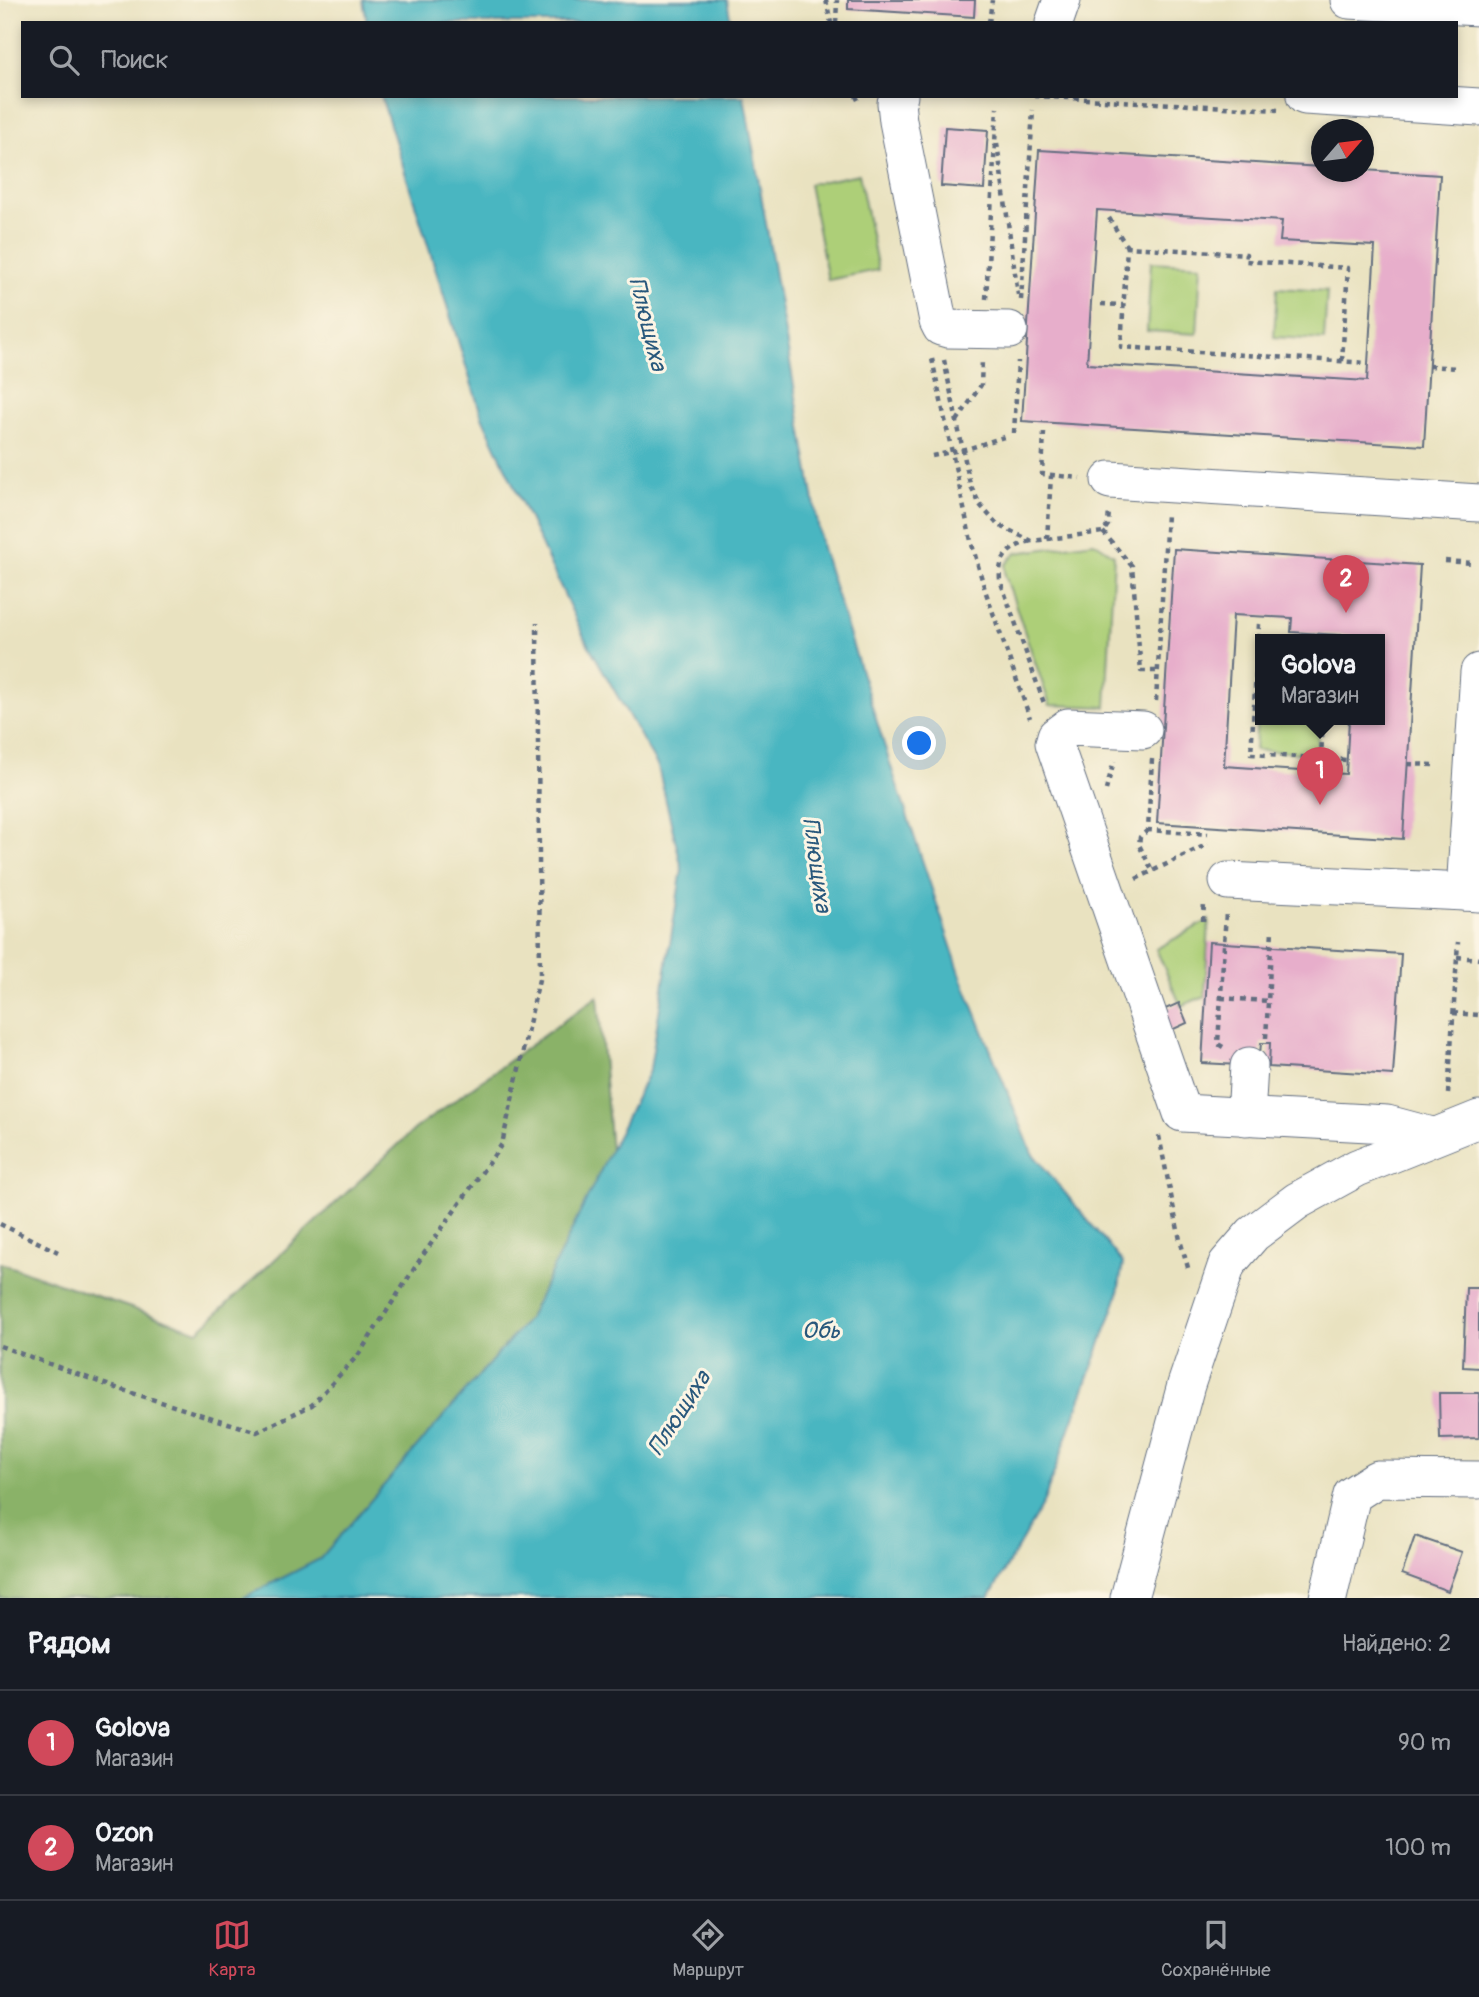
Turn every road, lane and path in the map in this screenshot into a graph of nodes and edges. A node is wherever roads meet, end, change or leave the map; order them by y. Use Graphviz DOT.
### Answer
graph roads {
  1 [pos="826,0"];
  2 [pos="992,0"];
  3 [pos="1062,0"];
  4 [pos="1349,0"];
  5 [pos="837,2"];
  6 [pos="1479,7"];
  7 [pos="833,21"];
  8 [pos="834,21"];
  9 [pos="989,21"];
  10 [pos="1055,21"];
  11 [pos="898,98"];
  12 [pos="1109,98"];
  13 [pos="1295,103"];
  14 [pos="1479,107"];
  15 [pos="997,108"];
  16 [pos="1033,110"];
  17 [pos="996,131"];
  18 [pos="1109,218"];
  19 [pos="1127,247"];
  20 [pos="1101,303"];
  21 [pos="1124,305"];
  22 [pos="1012,315"];
  23 [pos="941,327"];
  24 [pos="1342,361"];
  25 [pos="1368,363"];
  26 [pos="1429,366"];
  27 [pos="1457,368"];
  28 [pos="957,422"];
  29 [pos="1044,432"];
  30 [pos="1014,433"];
  31 [pos="1007,436"];
  32 [pos="963,450"];
  33 [pos="932,456"];
  34 [pos="1051,476"];
  35 [pos="1110,480"];
  36 [pos="1169,483"];
  37 [pos="1479,503"];
  38 [pos="1108,525"];
  39 [pos="1103,531"];
  40 [pos="1047,539"];
  41 [pos="1032,541"];
  42 [pos="1445,561"];
  43 [pos="1472,563"];
  44 [pos="537,623"];
  45 [pos="1259,624"];
  46 [pos="1259,634"];
  47 [pos="1157,671"];
  48 [pos="1479,672"];
  49 [pos="1255,704"];
  50 [pos="1323,725"];
  51 [pos="1150,731"];
  52 [pos="1056,736"];
  53 [pos="1321,758"];
  54 [pos="1347,760"];
  55 [pos="1408,764"];
  56 [pos="1433,765"];
  57 [pos="1148,830"];
  58 [pos="1209,834"];
  59 [pos="1208,844"];
  60 [pos="1228,881"];
  61 [pos="1472,892"];
  62 [pos="1272,930"];
  63 [pos="1458,942"];
  64 [pos="1224,943"];
  65 [pos="1457,957"];
  66 [pos="1479,959"];
  67 [pos="1221,998"];
  68 [pos="1268,1001"];
  69 [pos="1453,1013"];
  70 [pos="1479,1015"];
  71 [pos="1254,1046"];
  72 [pos="1448,1094"];
  73 [pos="1246,1117"];
  74 [pos="1479,1119"];
  75 [pos="1169,1121"];
  76 [pos="1432,1136"];
  77 [pos="0,1224"];
  78 [pos="58,1252"];
  79 [pos="1191,1278"];
  80 [pos="0,1346"];
  81 [pos="1479,1480"];
  82 [pos="1129,1598"];
  83 [pos="1328,1598"];
  1 -- 7 [label="path"];
  2 -- 9 [label="path"];
  3 -- 10 [label="street"];
  4 -- 6 [label="street"];
  5 -- 8 [label="path"];
  11 -- 23 [label="street"];
  12 -- 13 [label="path"];
  13 -- 14 [label="street"];
  15 -- 17 [label="path"];
  16 -- 22 [label="path"];
  17 -- 22 [label="path"];
  17 -- 22 [label="path"];
  18 -- 19 [label="path"];
  19 -- 21 [label="path"];
  19 -- 24 [label="path"];
  20 -- 21 [label="path"];
  21 -- 24 [label="path"];
  22 -- 23 [label="street"];
  22 -- 28 [label="path"];
  22 -- 30 [label="path"];
  23 -- 28 [label="path"];
  24 -- 25 [label="path"];
  26 -- 27 [label="path"];
  28 -- 32 [label="path"];
  29 -- 34 [label="path"];
  31 -- 32 [label="path"];
  32 -- 33 [label="path"];
  32 -- 41 [label="path"];
  34 -- 35 [label="path"];
  34 -- 40 [label="path"];
  35 -- 36 [label="street"];
  36 -- 37 [label="street"];
  36 -- 47 [label="path"];
  38 -- 39 [label="path"];
  39 -- 40 [label="path"];
  39 -- 47 [label="path"];
  40 -- 41 [label="path"];
  41 -- 52 [label="path"];
  42 -- 43 [label="path"];
  44 -- 80 [label="path"];
  45 -- 46 [label="path"];
  47 -- 51 [label="path"];
  48 -- 61 [label="street"];
  49 -- 53 [label="path"];
  50 -- 53 [label="path"];
  51 -- 52 [label="street"];
  51 -- 57 [label="path"];
  52 -- 75 [label="street"];
  53 -- 54 [label="path"];
  55 -- 56 [label="path"];
  57 -- 58 [label="path"];
  57 -- 59 [label="path"];
  60 -- 61 [label="street"];
  62 -- 68 [label="path"];
  63 -- 65 [label="path"];
  64 -- 67 [label="path"];
  65 -- 66 [label="path"];
  65 -- 69 [label="path"];
  67 -- 68 [label="path"];
  67 -- 71 [label="path"];
  68 -- 71 [label="path"];
  69 -- 70 [label="path"];
  69 -- 72 [label="path"];
  71 -- 73 [label="street"];
  73 -- 75 [label="street"];
  73 -- 76 [label="street"];
  74 -- 76 [label="street"];
  75 -- 79 [label="path"];
  76 -- 82 [label="street"];
  77 -- 78 [label="path"];
  81 -- 83 [label="street"];
}
